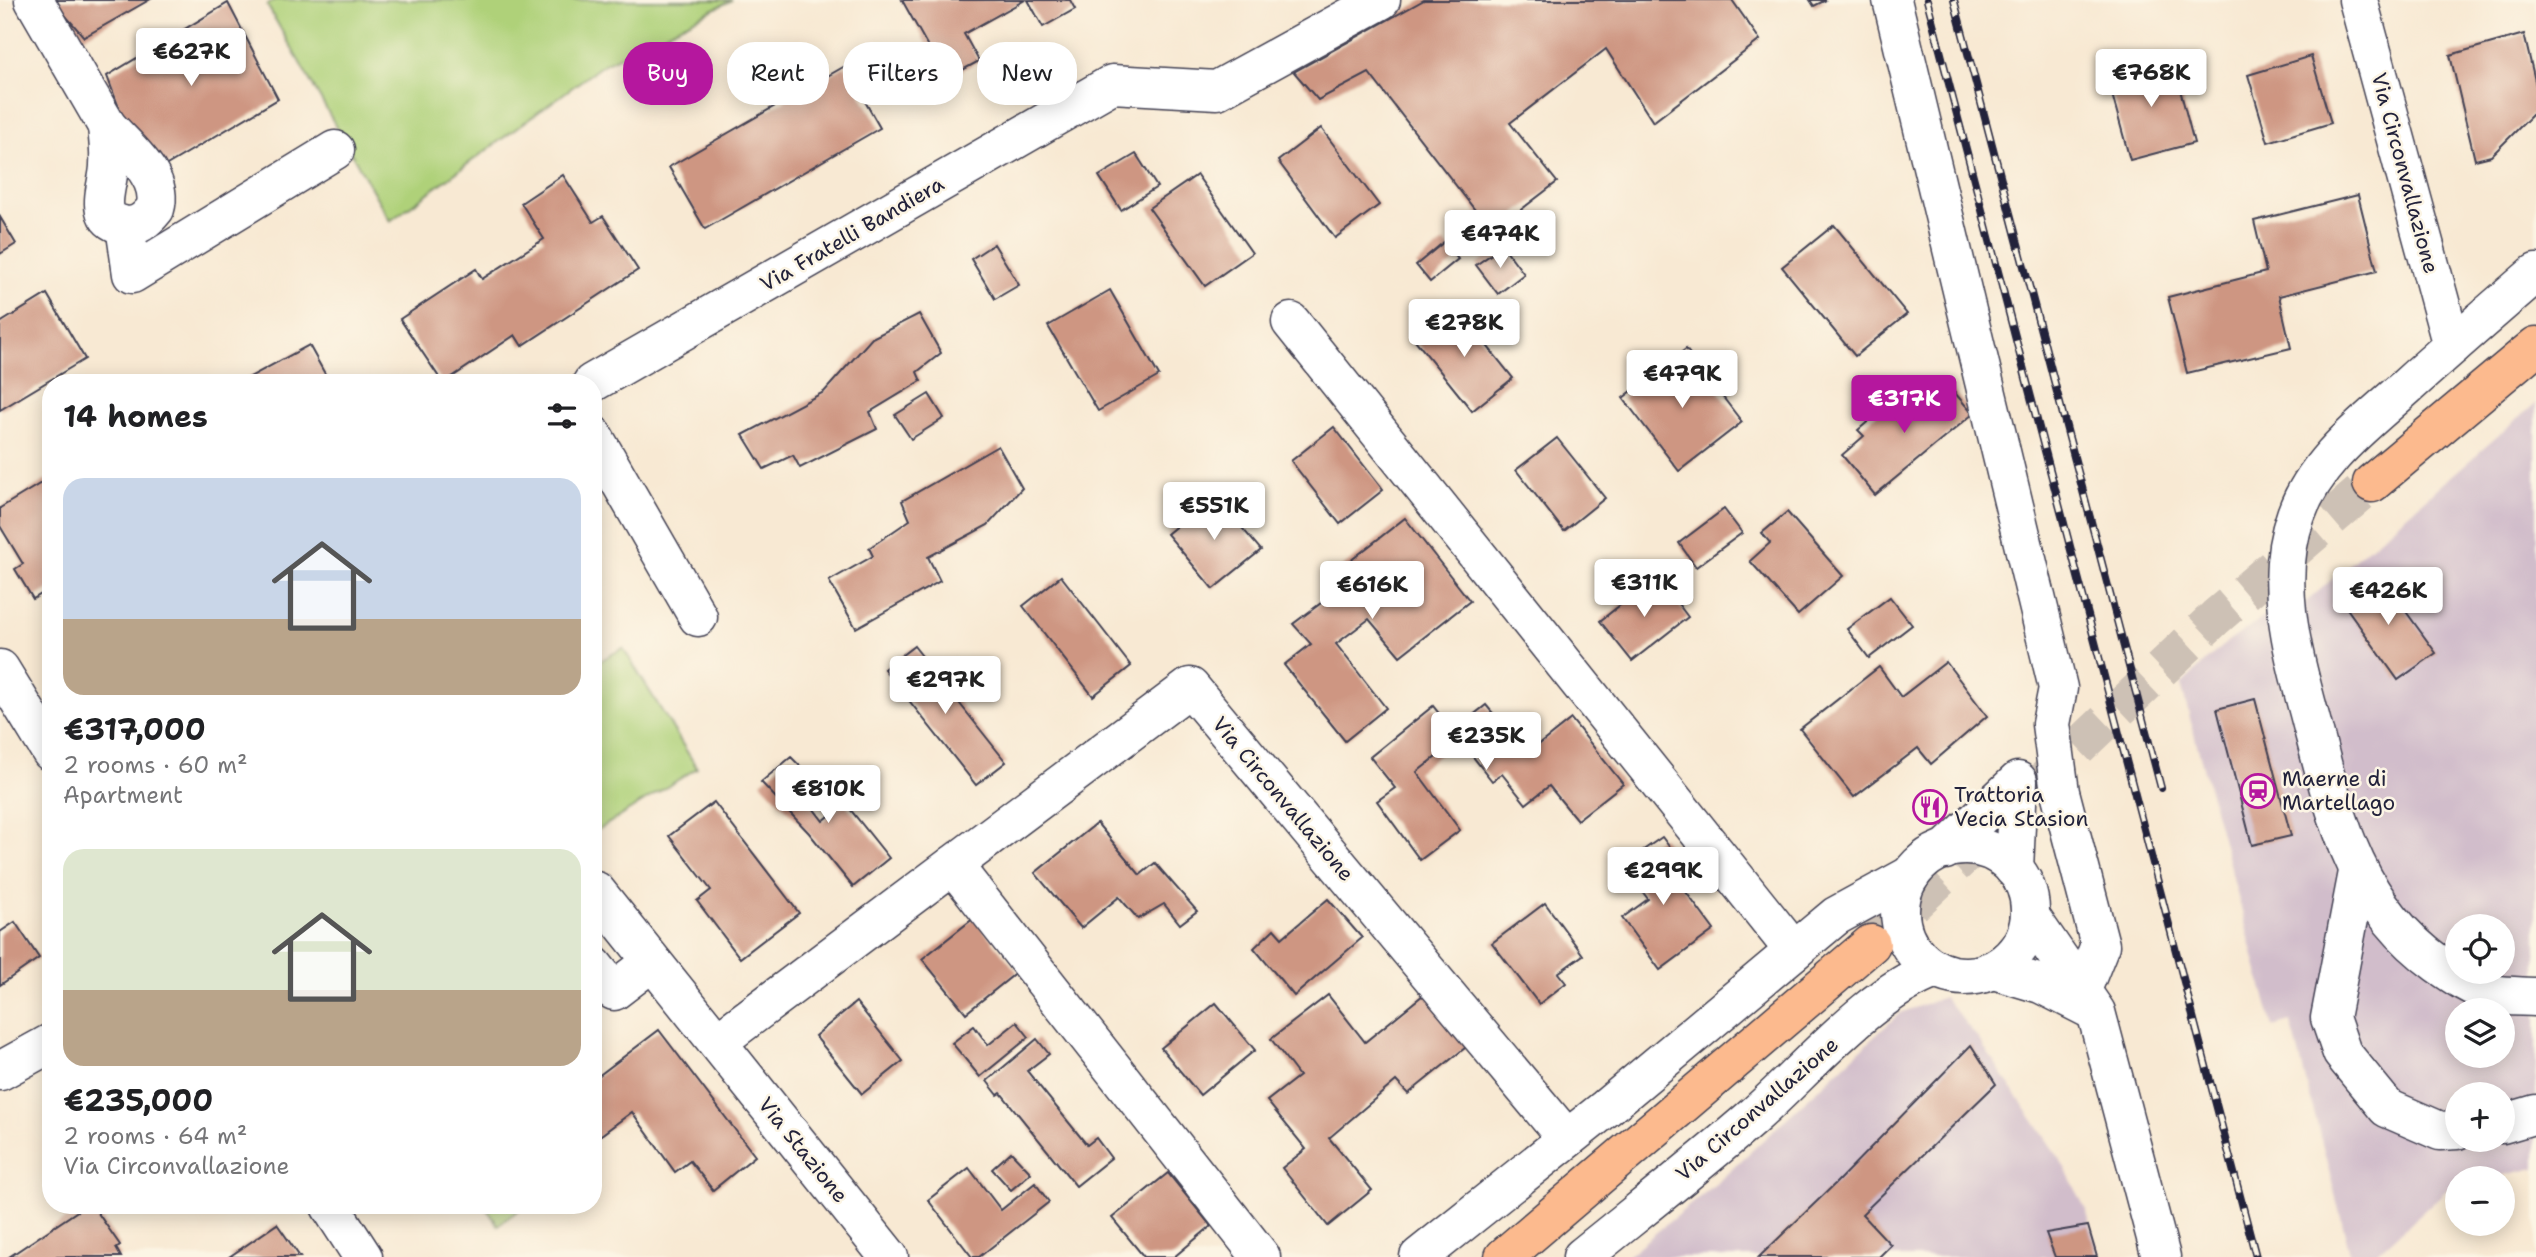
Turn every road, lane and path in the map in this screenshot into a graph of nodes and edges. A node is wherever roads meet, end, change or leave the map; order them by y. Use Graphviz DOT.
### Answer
graph roads {
  1 [pos="34,0"];
  2 [pos="1381,0"];
  3 [pos="1892,0"];
  4 [pos="2358,0"];
  5 [pos="107,127"];
  6 [pos="335,150"];
  7 [pos="125,226"];
  8 [pos="2536,273"];
  9 [pos="1291,322"];
  10 [pos="2452,346"];
  11 [pos="2536,346"];
  12 [pos="602,377"];
  13 [pos="602,451"];
  14 [pos="2372,484"];
  15 [pos="698,617"];
  16 [pos="0,669"];
  17 [pos="38,703"];
  18 [pos="2051,724"];
  19 [pos="2018,782"];
  20 [pos="1945,850"];
  21 [pos="953,865"];
  22 [pos="2014,869"];
  23 [pos="2358,872"];
  24 [pos="1912,875"];
  25 [pos="602,899"];
  26 [pos="2030,916"];
  27 [pos="1871,944"];
  28 [pos="1794,951"];
  29 [pos="652,962"];
  30 [pos="1936,969"];
  31 [pos="1994,970"];
  32 [pos="602,976"];
  33 [pos="2536,997"];
  34 [pos="2089,1001"];
  35 [pos="718,1042"];
  36 [pos="42,1048"];
  37 [pos="0,1071"];
  38 [pos="2536,1114"];
  39 [pos="2515,1120"];
  40 [pos="2445,1130"];
  41 [pos="1567,1139"];
  42 [pos="335,1214"];
  43 [pos="363,1257"];
  44 [pos="889,1257"];
  45 [pos="1261,1257"];
  46 [pos="1419,1257"];
  47 [pos="1504,1257"];
  48 [pos="1582,1257"];
  49 [pos="2161,1257"];
  1 -- 5 [label="street"];
  2 -- 12 [label="street, Via Fratelli Bandiera"];
  3 -- 18 [label="street"];
  4 -- 10 [label="street, Via Circonvallazione"];
  5 -- 7 [label="street"];
  5 -- 7 [label="street"];
  6 -- 7 [label="street"];
  8 -- 10 [label="street"];
  9 -- 28 [label="street"];
  10 -- 23 [label="street"];
  11 -- 14 [label="main road"];
  13 -- 15 [label="street"];
  16 -- 17 [label="street"];
  18 -- 19 [label="street"];
  18 -- 34 [label="street"];
  19 -- 20 [label="street"];
  19 -- 22 [label="street"];
  20 -- 22 [label="street"];
  20 -- 24 [label="street"];
  21 -- 35 [label="street, Via Circonvallazione"];
  21 -- 41 [label="street, Via Circonvallazione"];
  21 -- 45 [label="street"];
  22 -- 26 [label="street"];
  23 -- 33 [label="street"];
  23 -- 40 [label="street"];
  24 -- 28 [label="street"];
  24 -- 30 [label="street"];
  25 -- 29 [label="street, Via Stazione"];
  26 -- 31 [label="street"];
  26 -- 34 [label="street"];
  27 -- 47 [label="main road"];
  28 -- 41 [label="street"];
  29 -- 32 [label="street"];
  29 -- 35 [label="street, Via Stazione"];
  30 -- 31 [label="street"];
  30 -- 48 [label="street, Via Circonvallazione"];
  31 -- 34 [label="street"];
  34 -- 49 [label="street"];
  35 -- 44 [label="street, Via Stazione"];
  36 -- 37 [label="street"];
  38 -- 39 [label="street"];
  41 -- 46 [label="street"];
  42 -- 43 [label="street"];
}
